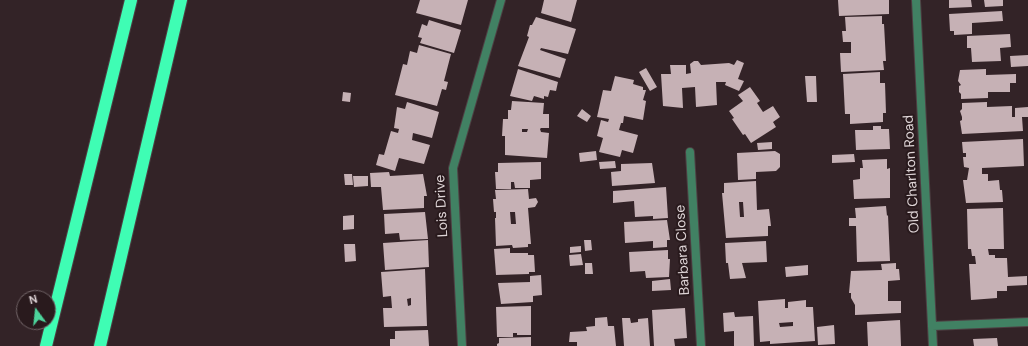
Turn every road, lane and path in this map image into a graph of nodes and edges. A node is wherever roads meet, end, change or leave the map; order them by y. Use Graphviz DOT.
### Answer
graph roads {
  1 [pos="131,0"];
  2 [pos="181,0"];
  3 [pos="501,0"];
  4 [pos="916,0"];
  5 [pos="690,152"];
  6 [pos="1028,322"];
  7 [pos="932,326"];
  8 [pos="46,346"];
  9 [pos="100,346"];
  10 [pos="462,346"];
  11 [pos="701,346"];
  12 [pos="933,346"];
  1 -- 8 [label="highway"];
  2 -- 9 [label="highway"];
  3 -- 10 [label="street, Lois Drive"];
  4 -- 7 [label="street, Old Charlton Road"];
  5 -- 11 [label="street, Barbara Close"];
  6 -- 7 [label="street"];
  7 -- 12 [label="street, Old Charlton Road"];
}
